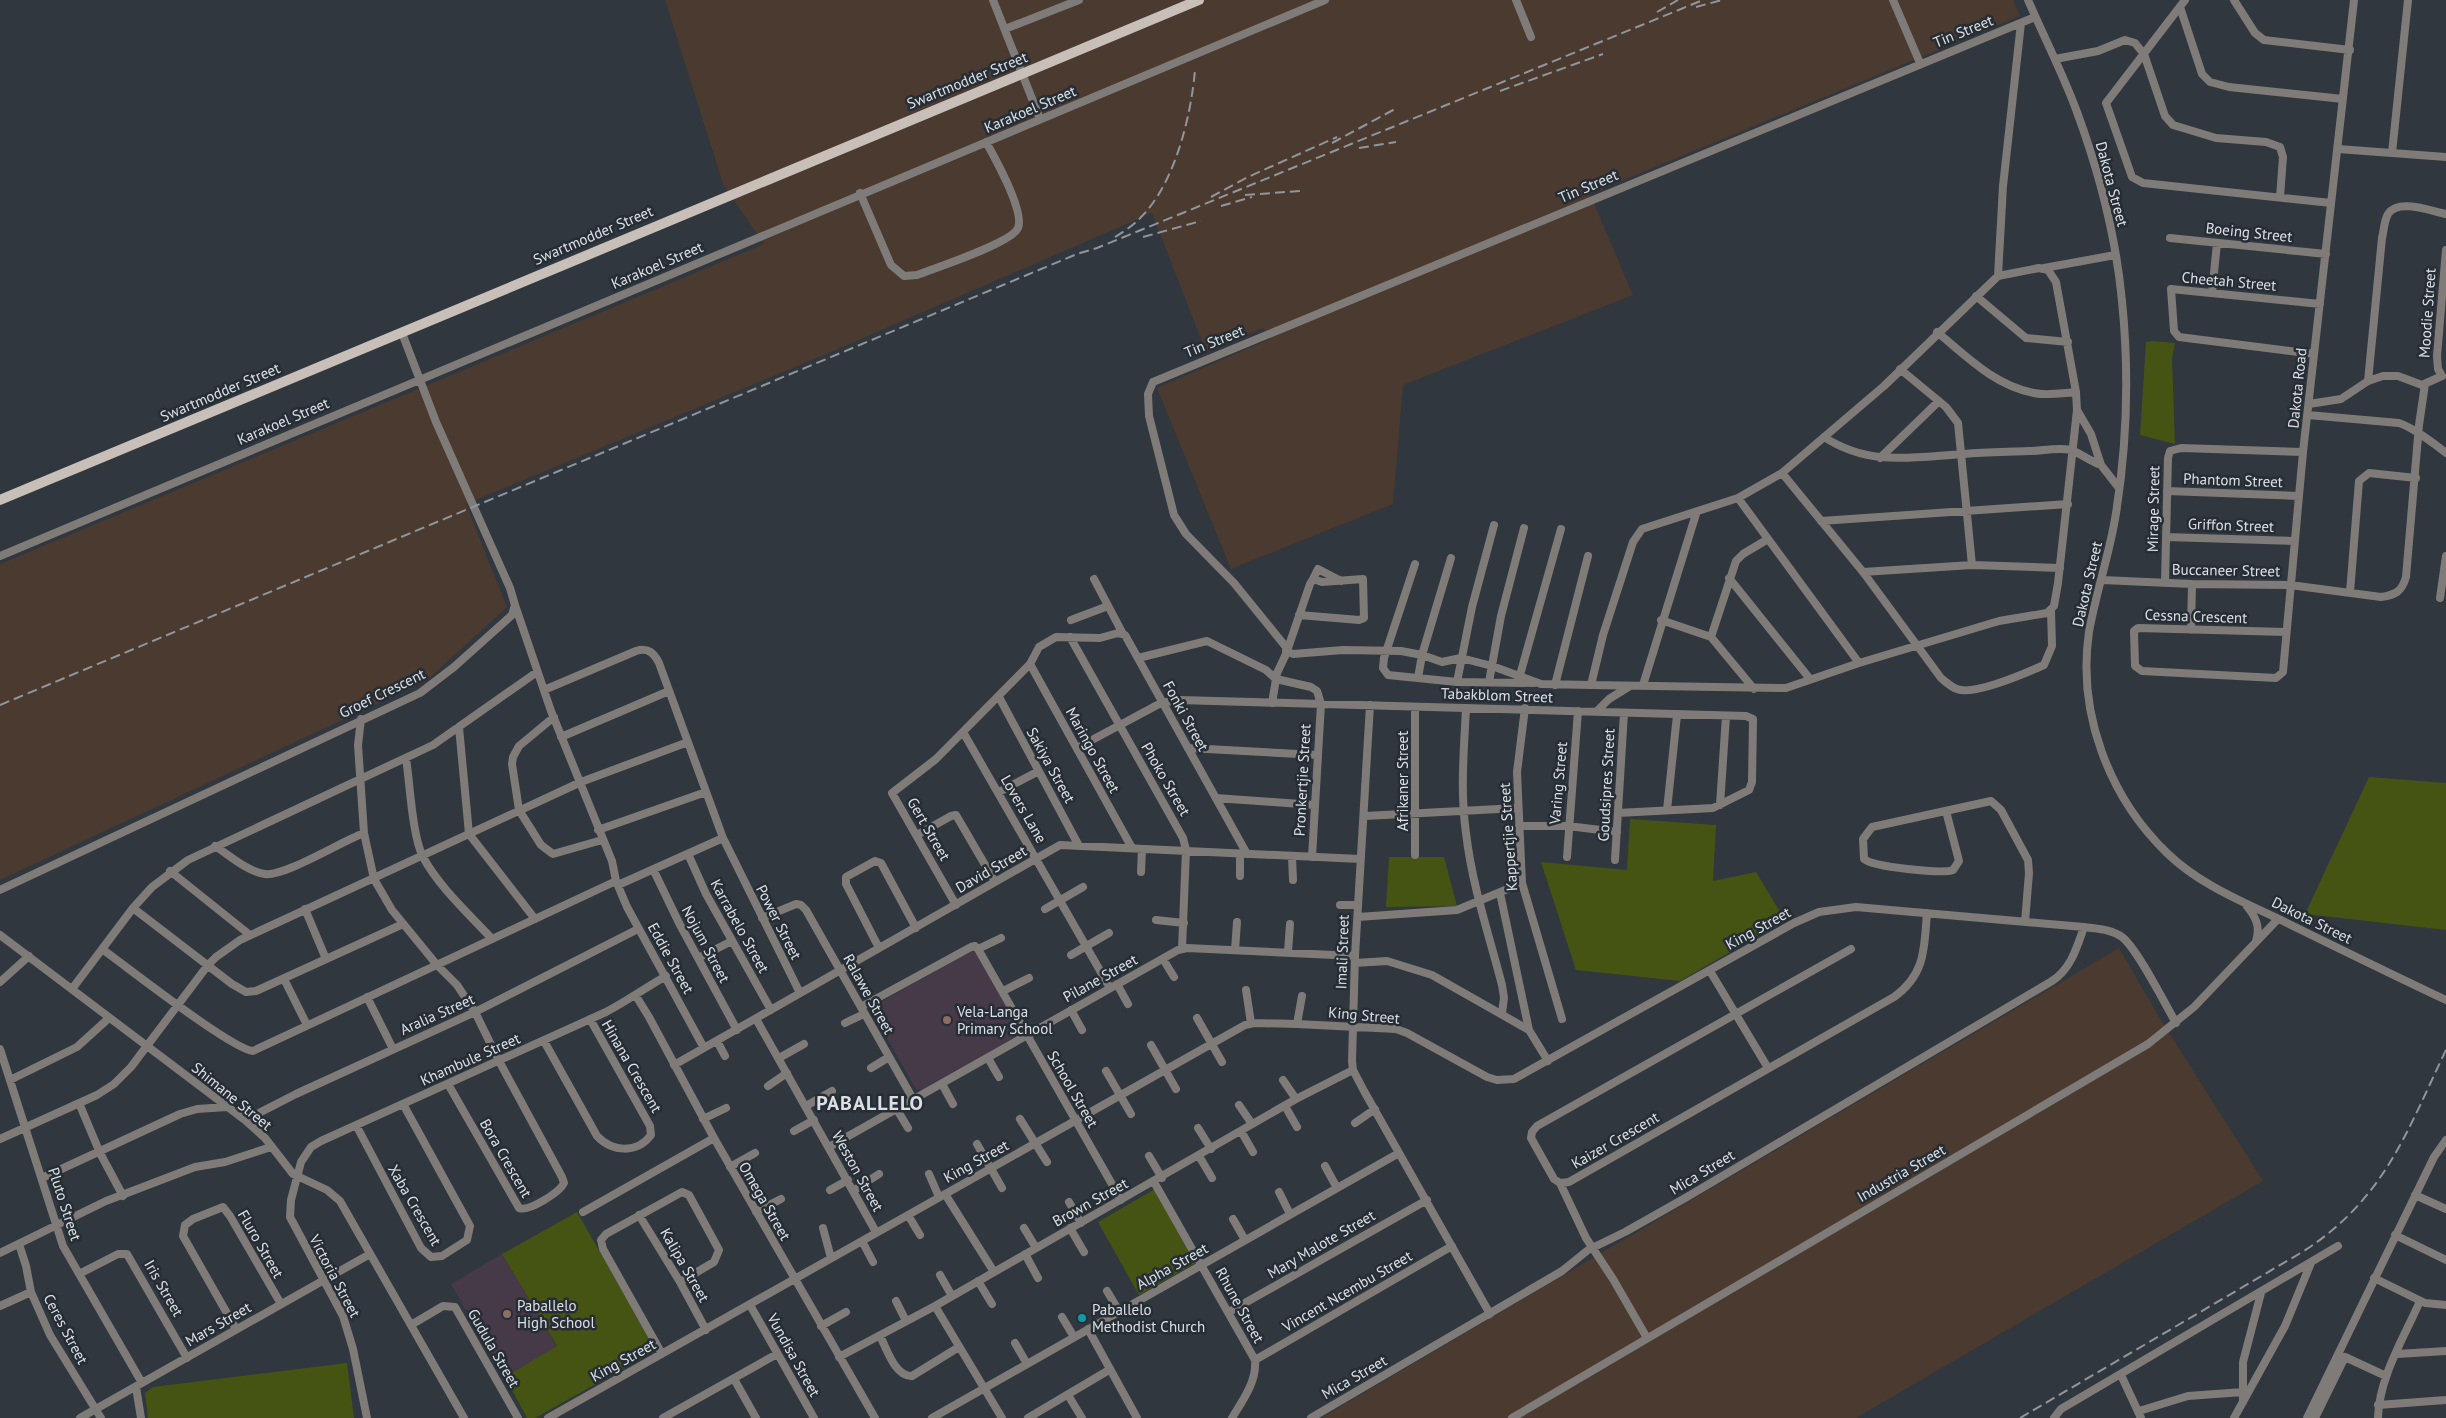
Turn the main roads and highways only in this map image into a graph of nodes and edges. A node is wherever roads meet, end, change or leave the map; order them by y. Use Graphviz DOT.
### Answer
graph roads {
  1 [pos="1199,0"];
  2 [pos="0,500"];
  1 -- 2 [label="main road, Swartmodder Street"];
}
